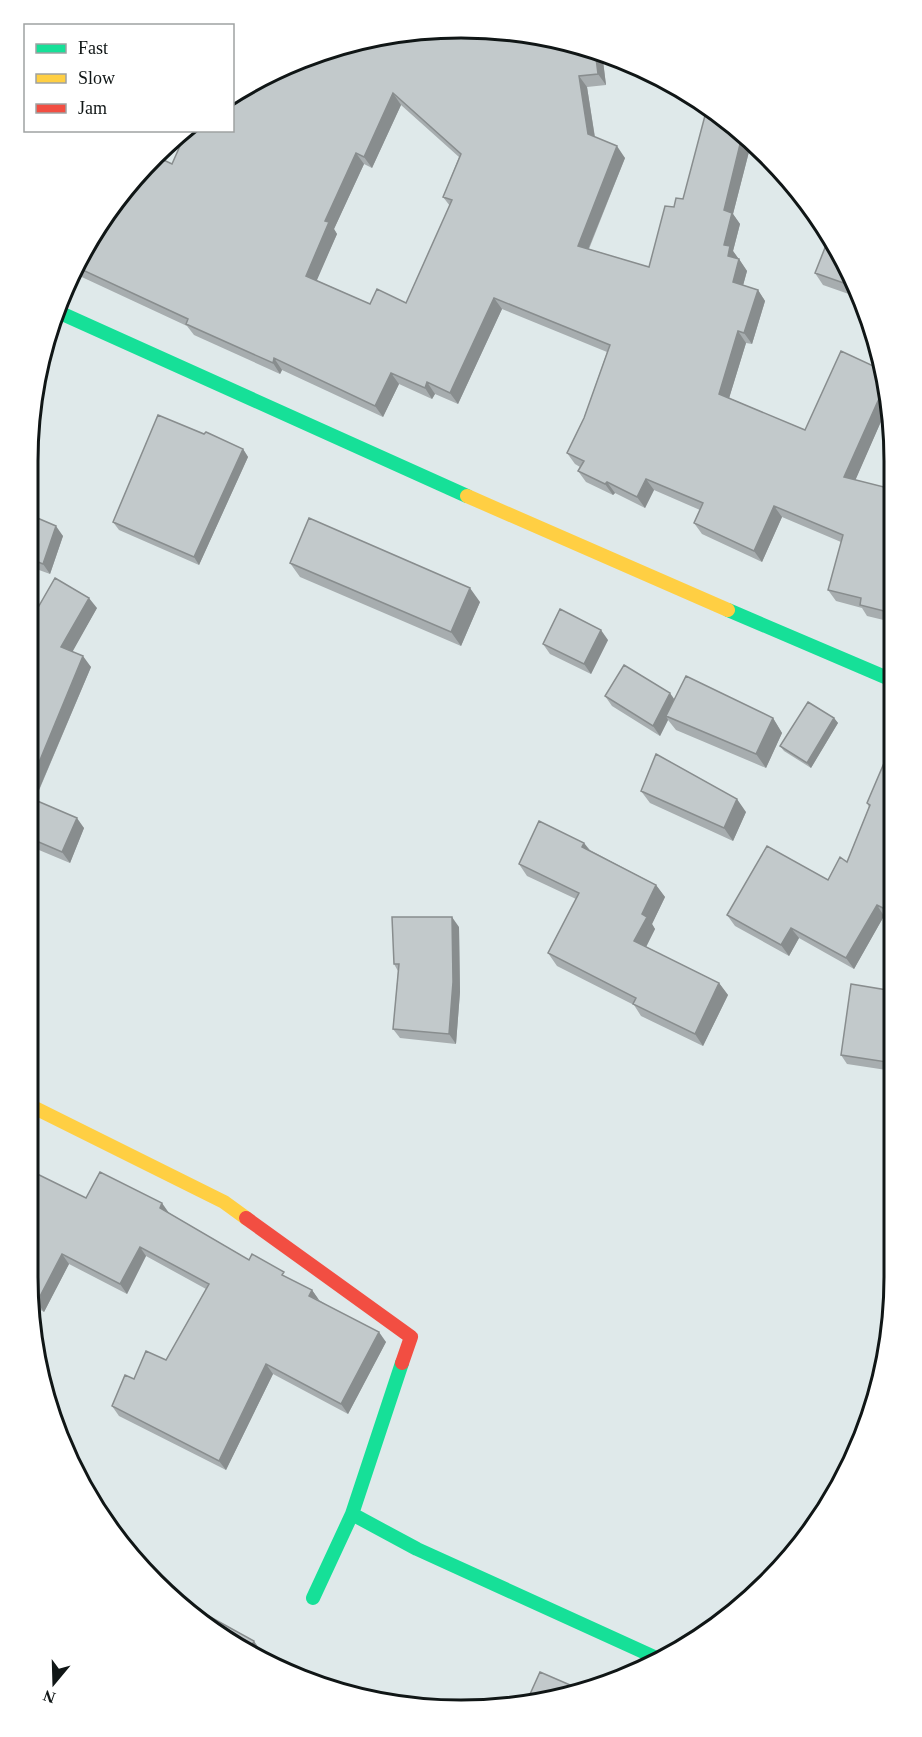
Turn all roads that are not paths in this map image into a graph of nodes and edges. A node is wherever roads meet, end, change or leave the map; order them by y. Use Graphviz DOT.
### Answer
graph roads {
  1 [pos="64,315"];
  2 [pos="884,677"];
  3 [pos="38,1109"];
  4 [pos="352,1514"];
  5 [pos="314,1598"];
  6 [pos="651,1654"];
  1 -- 2 [label="street"];
  3 -- 4 [label="street"];
  4 -- 5 [label="street"];
  4 -- 6 [label="street"];
}
